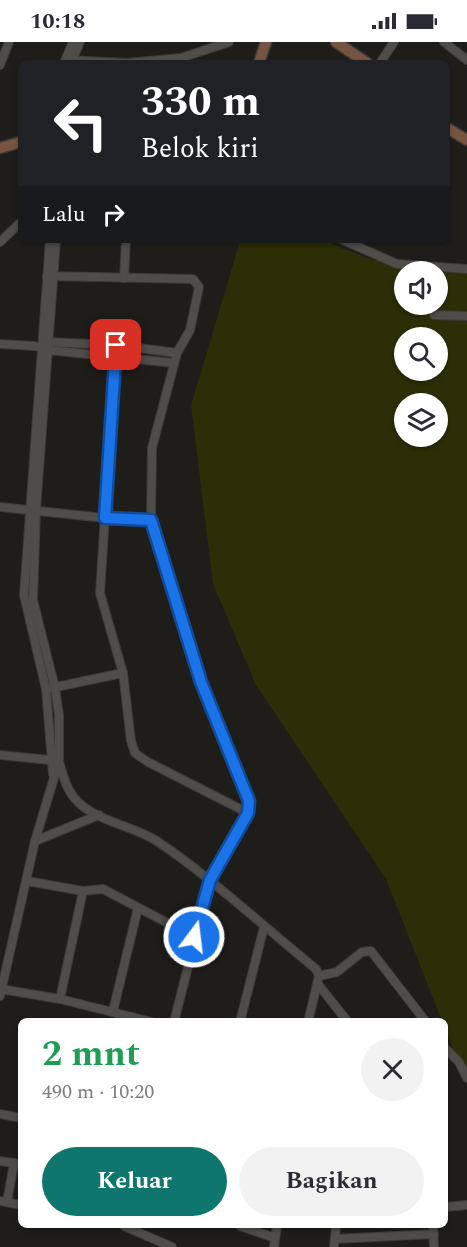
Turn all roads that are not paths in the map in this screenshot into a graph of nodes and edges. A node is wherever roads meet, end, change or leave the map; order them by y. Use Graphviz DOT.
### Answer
graph roads {
  1 [pos="9,42"];
  2 [pos="73,42"];
  3 [pos="80,42"];
  4 [pos="229,42"];
  5 [pos="266,42"];
  6 [pos="336,42"];
  7 [pos="394,42"];
  8 [pos="444,42"];
  9 [pos="454,42"];
  10 [pos="455,52"];
  11 [pos="68,60"];
  12 [pos="69,60"];
  13 [pos="159,60"];
  14 [pos="260,60"];
  15 [pos="363,60"];
  16 [pos="382,60"];
  17 [pos="467,60"];
  18 [pos="0,65"];
  19 [pos="450,130"];
  20 [pos="467,140"];
  21 [pos="18,143"];
  22 [pos="0,148"];
  23 [pos="18,225"];
  24 [pos="0,242"];
  25 [pos="50,243"];
  26 [pos="56,243"];
  27 [pos="126,243"];
  28 [pos="350,243"];
  29 [pos="467,268"];
  30 [pos="50,276"];
  31 [pos="123,278"];
  32 [pos="434,315"];
  33 [pos="467,316"];
  34 [pos="0,344"];
  35 [pos="116,345"];
  36 [pos="43,346"];
  37 [pos="177,353"];
  38 [pos="115,355"];
  39 [pos="174,363"];
  40 [pos="0,507"];
  41 [pos="33,510"];
  42 [pos="105,518"];
  43 [pos="151,520"];
  44 [pos="123,673"];
  45 [pos="55,688"];
  46 [pos="46,689"];
  47 [pos="0,755"];
  48 [pos="50,760"];
  49 [pos="59,761"];
  50 [pos="53,776"];
  51 [pos="248,813"];
  52 [pos="99,815"];
  53 [pos="35,841"];
  54 [pos="27,880"];
  55 [pos="210,880"];
  56 [pos="83,891"];
  57 [pos="138,908"];
  58 [pos="264,927"];
  59 [pos="194,937"];
  60 [pos="3,966"];
  61 [pos="318,980"];
  62 [pos="1,993"];
  63 [pos="60,999"];
  64 [pos="113,1011"];
  65 [pos="138,1018"];
  66 [pos="175,1018"];
  67 [pos="241,1018"];
  68 [pos="309,1018"];
  69 [pos="345,1018"];
  70 [pos="423,1018"];
  71 [pos="448,1051"];
  72 [pos="467,1078"];
  73 [pos="0,1114"];
  74 [pos="18,1117"];
  75 [pos="0,1161"];
  76 [pos="18,1164"];
  77 [pos="3,1202"];
  78 [pos="18,1204"];
  79 [pos="467,1205"];
  80 [pos="448,1208"];
  81 [pos="129,1228"];
  82 [pos="244,1228"];
  83 [pos="277,1228"];
  84 [pos="336,1228"];
  85 [pos="433,1230"];
  86 [pos="275,1243"];
  87 [pos="334,1243"];
  88 [pos="172,1247"];
  89 [pos="434,1247"];
  1 -- 18 [label="street"];
  2 -- 11 [label="street"];
  3 -- 12 [label="street"];
  4 -- 13 [label="street"];
  5 -- 14 [label="street"];
  6 -- 15 [label="street"];
  7 -- 16 [label="street"];
  8 -- 10 [label="street"];
  9 -- 10 [label="street"];
  10 -- 17 [label="street"];
  19 -- 20 [label="street"];
  21 -- 22 [label="street"];
  23 -- 24 [label="street"];
  25 -- 30 [label="street"];
  26 -- 30 [label="street"];
  27 -- 31 [label="street"];
  28 -- 29 [label="street"];
  30 -- 31 [label="street"];
  30 -- 36 [label="street"];
  31 -- 37 [label="street"];
  32 -- 33 [label="street"];
  34 -- 36 [label="street"];
  35 -- 36 [label="street"];
  35 -- 37 [label="street"];
  35 -- 38 [label="street"];
  36 -- 38 [label="street"];
  36 -- 41 [label="street"];
  37 -- 39 [label="street"];
  38 -- 39 [label="street"];
  38 -- 42 [label="street"];
  39 -- 43 [label="street"];
  40 -- 41 [label="street"];
  41 -- 42 [label="street"];
  41 -- 45 [label="street"];
  41 -- 46 [label="street"];
  42 -- 43 [label="street"];
  42 -- 44 [label="street"];
  43 -- 51 [label="street"];
  44 -- 45 [label="street"];
  44 -- 51 [label="street"];
  45 -- 46 [label="street"];
  45 -- 49 [label="street"];
  46 -- 48 [label="street"];
  47 -- 48 [label="street"];
  48 -- 49 [label="street"];
  48 -- 50 [label="street"];
  49 -- 50 [label="street"];
  49 -- 52 [label="street"];
  50 -- 53 [label="street"];
  51 -- 55 [label="street"];
  52 -- 53 [label="street"];
  52 -- 55 [label="street"];
  53 -- 54 [label="street"];
  54 -- 56 [label="street"];
  54 -- 60 [label="street"];
  55 -- 58 [label="street"];
  55 -- 59 [label="street"];
  56 -- 57 [label="street"];
  56 -- 63 [label="street"];
  57 -- 59 [label="street"];
  57 -- 64 [label="street"];
  58 -- 61 [label="street"];
  58 -- 67 [label="street"];
  59 -- 66 [label="street"];
  60 -- 62 [label="street"];
  61 -- 68 [label="street"];
  61 -- 69 [label="street"];
  61 -- 70 [label="street"];
  62 -- 63 [label="street"];
  63 -- 64 [label="street"];
  64 -- 65 [label="street"];
  71 -- 72 [label="street"];
  73 -- 74 [label="street"];
  75 -- 76 [label="street"];
  76 -- 77 [label="street"];
  77 -- 78 [label="street"];
  79 -- 80 [label="street"];
  81 -- 88 [label="street"];
  82 -- 86 [label="street"];
  83 -- 86 [label="street"];
  84 -- 87 [label="street"];
  85 -- 87 [label="street"];
  85 -- 89 [label="street"];
}
